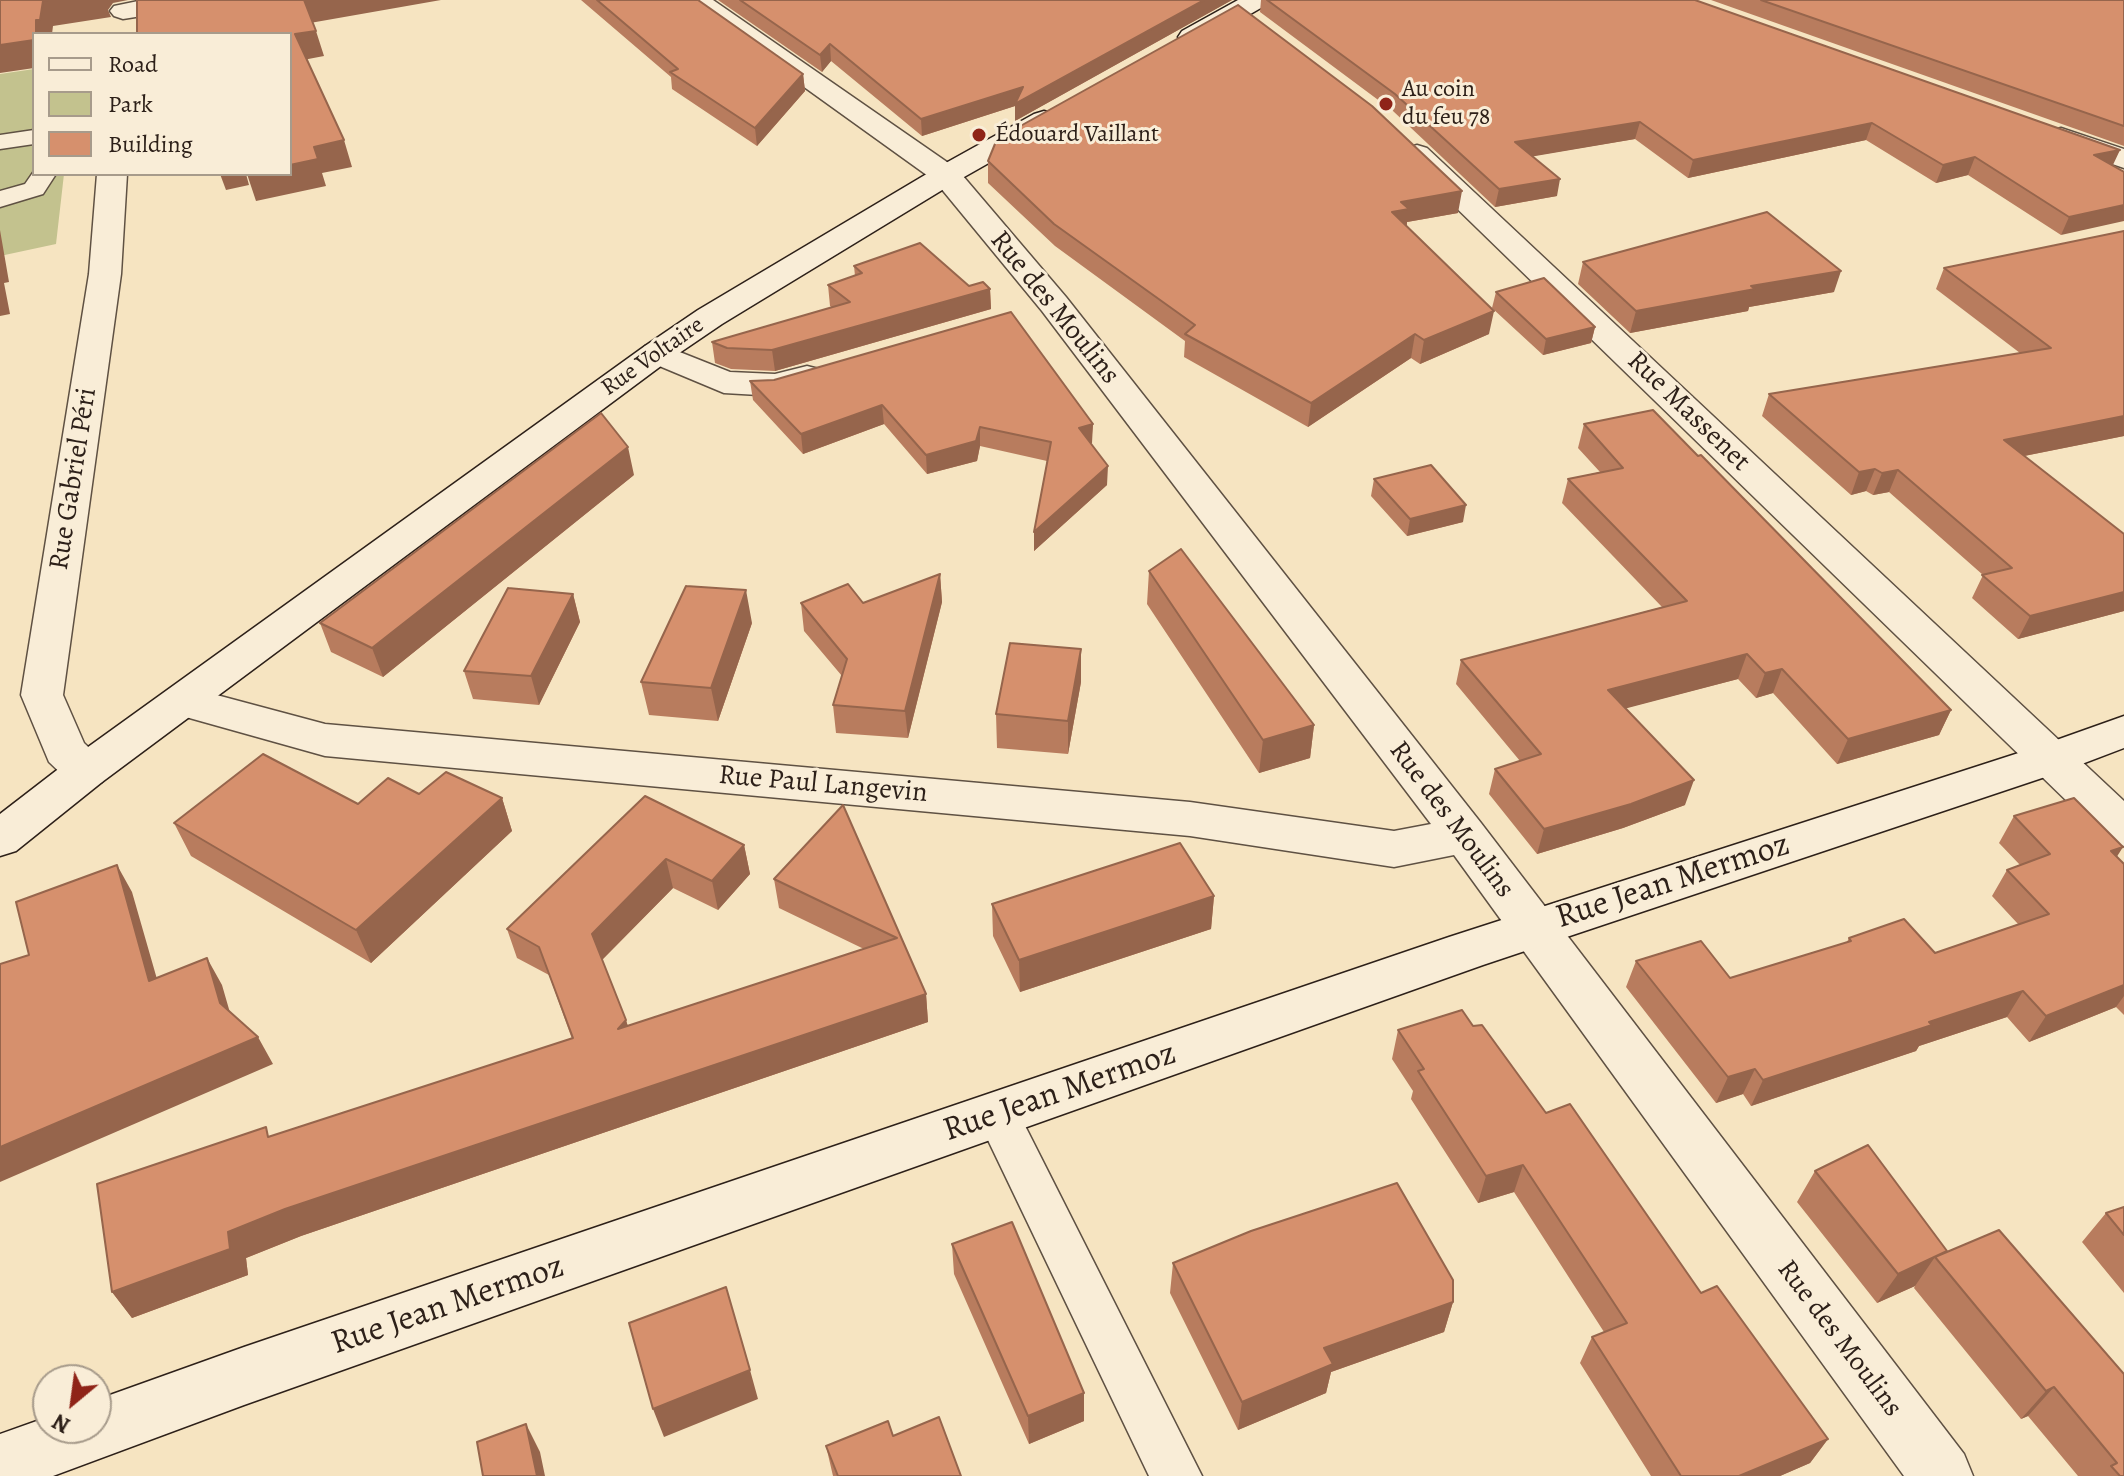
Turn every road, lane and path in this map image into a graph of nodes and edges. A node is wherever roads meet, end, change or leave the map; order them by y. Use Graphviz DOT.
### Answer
graph roads {
  1 [pos="192,0"];
  2 [pos="696,0"];
  3 [pos="1247,6"];
  4 [pos="122,15"];
  5 [pos="1270,33"];
  6 [pos="1159,56"];
  7 [pos="1067,108"];
  8 [pos="2035,127"];
  9 [pos="1392,130"];
  10 [pos="32,137"];
  11 [pos="0,142"];
  12 [pos="2124,159"];
  13 [pos="946,175"];
  14 [pos="43,176"];
  15 [pos="112,176"];
  16 [pos="0,199"];
  17 [pos="657,353"];
  18 [pos="834,368"];
  19 [pos="183,701"];
  20 [pos="2124,731"];
  21 [pos="2050,759"];
  22 [pos="86,771"];
  23 [pos="2124,829"];
  24 [pos="2,835"];
  25 [pos="1465,835"];
  26 [pos="1532,928"];
  27 [pos="998,1115"];
  28 [pos="0,1465"];
  29 [pos="1176,1476"];
  30 [pos="1942,1476"];
  1 -- 4 [label="street"];
  2 -- 13 [label="street, Rue des Moulins"];
  3 -- 5 [label="street"];
  3 -- 6 [label="street"];
  7 -- 13 [label="street, Rue Voltaire"];
  8 -- 12 [label="street"];
  9 -- 21 [label="street, Rue Massenet"];
  10 -- 11 [label="lane"];
  13 -- 17 [label="street, Rue Voltaire"];
  13 -- 25 [label="street, Rue des Moulins"];
  14 -- 16 [label="lane"];
  15 -- 22 [label="street, Rue Gabriel Péri"];
  17 -- 18 [label="street"];
  17 -- 19 [label="street, Rue Voltaire"];
  19 -- 22 [label="street, Rue Voltaire"];
  19 -- 25 [label="street, Rue Paul Langevin"];
  20 -- 21 [label="street, Rue Jean Mermoz"];
  21 -- 23 [label="street, Rue Massenet"];
  21 -- 26 [label="street, Rue Jean Mermoz"];
  22 -- 24 [label="street, Rue Voltaire"];
  25 -- 26 [label="street, Rue des Moulins"];
  26 -- 27 [label="street, Rue Jean Mermoz"];
  26 -- 30 [label="street, Rue des Moulins"];
  27 -- 28 [label="street, Rue Jean Mermoz"];
  27 -- 29 [label="lane"];
}
